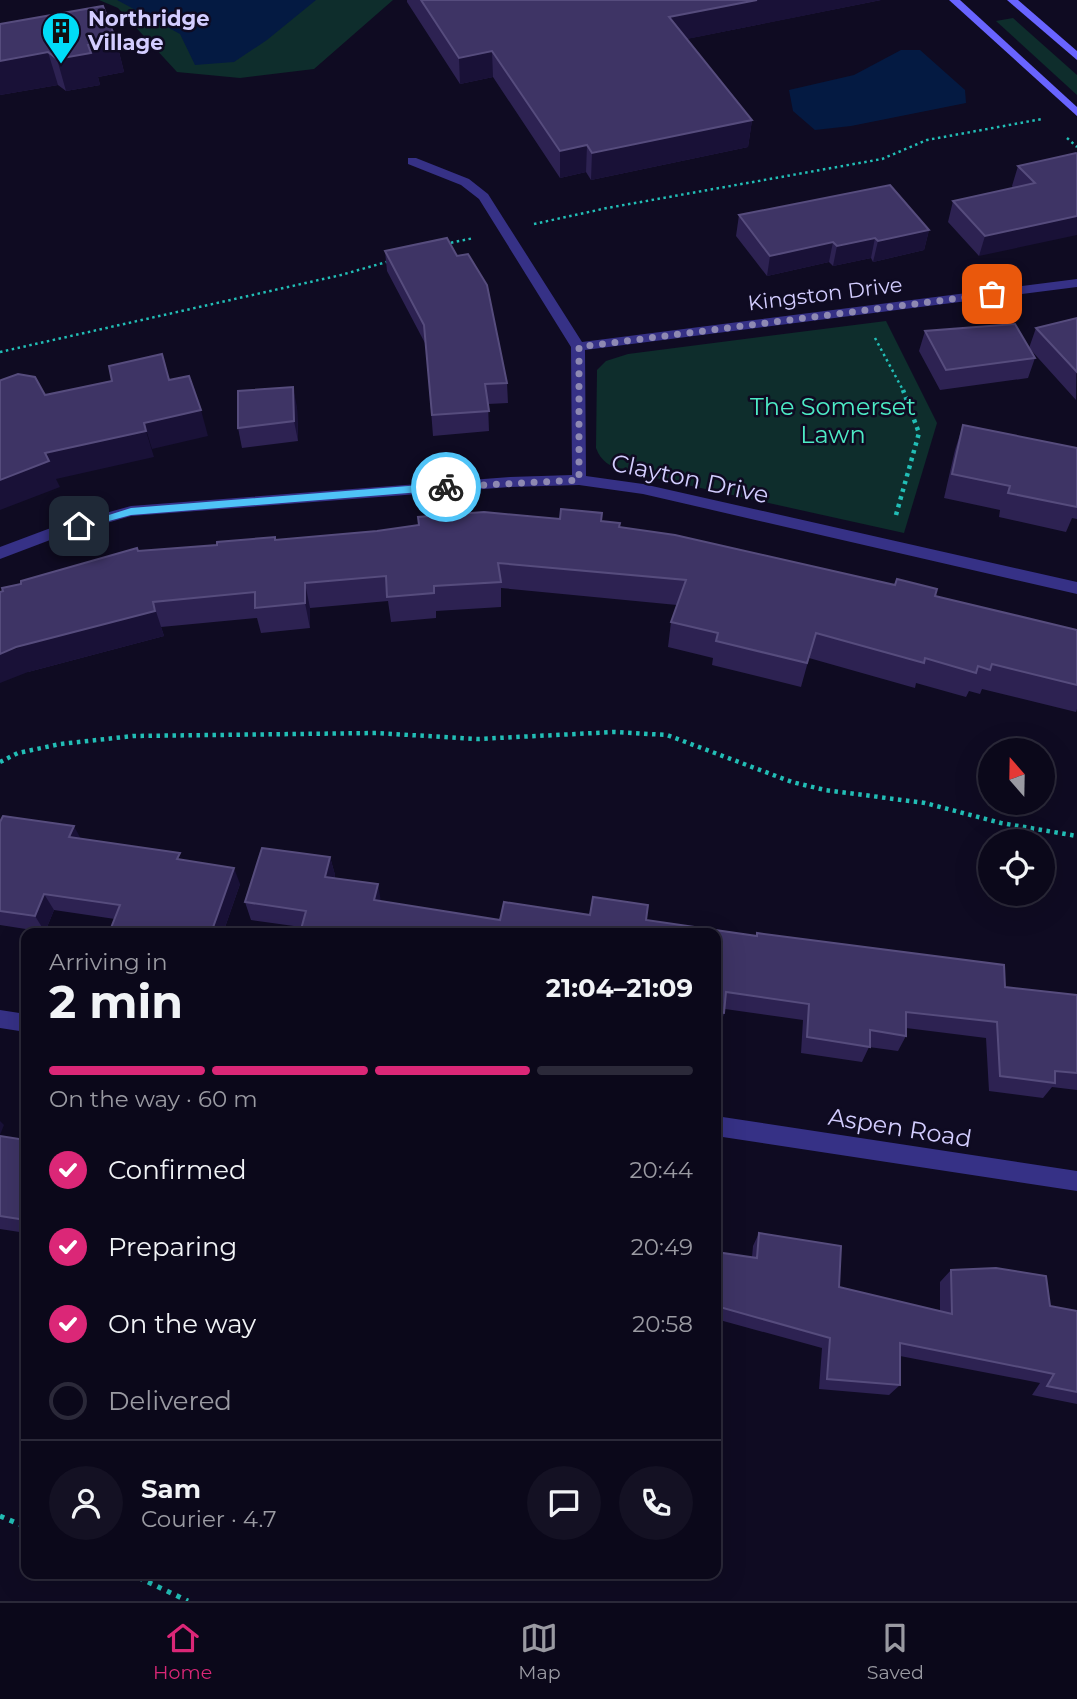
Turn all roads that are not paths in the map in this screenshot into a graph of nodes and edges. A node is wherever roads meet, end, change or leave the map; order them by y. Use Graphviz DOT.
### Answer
graph roads {
  1 [pos="956,0"];
  2 [pos="1012,0"];
  3 [pos="1077,57"];
  4 [pos="1077,113"];
  5 [pos="412,160"];
  6 [pos="1077,283"];
  7 [pos="579,347"];
  8 [pos="579,480"];
  9 [pos="0,552"];
  10 [pos="1077,588"];
  11 [pos="0,1019"];
  12 [pos="21,1022"];
  13 [pos="721,1127"];
  14 [pos="1077,1181"];
  1 -- 4 [label="main road"];
  2 -- 3 [label="main road"];
  5 -- 7 [label="street"];
  6 -- 7 [label="street, Kingston Drive"];
  7 -- 8 [label="street"];
  8 -- 9 [label="street, Clayton Drive"];
  8 -- 10 [label="street, Clayton Drive"];
  11 -- 12 [label="street"];
  13 -- 14 [label="street, Aspen Road"];
}
